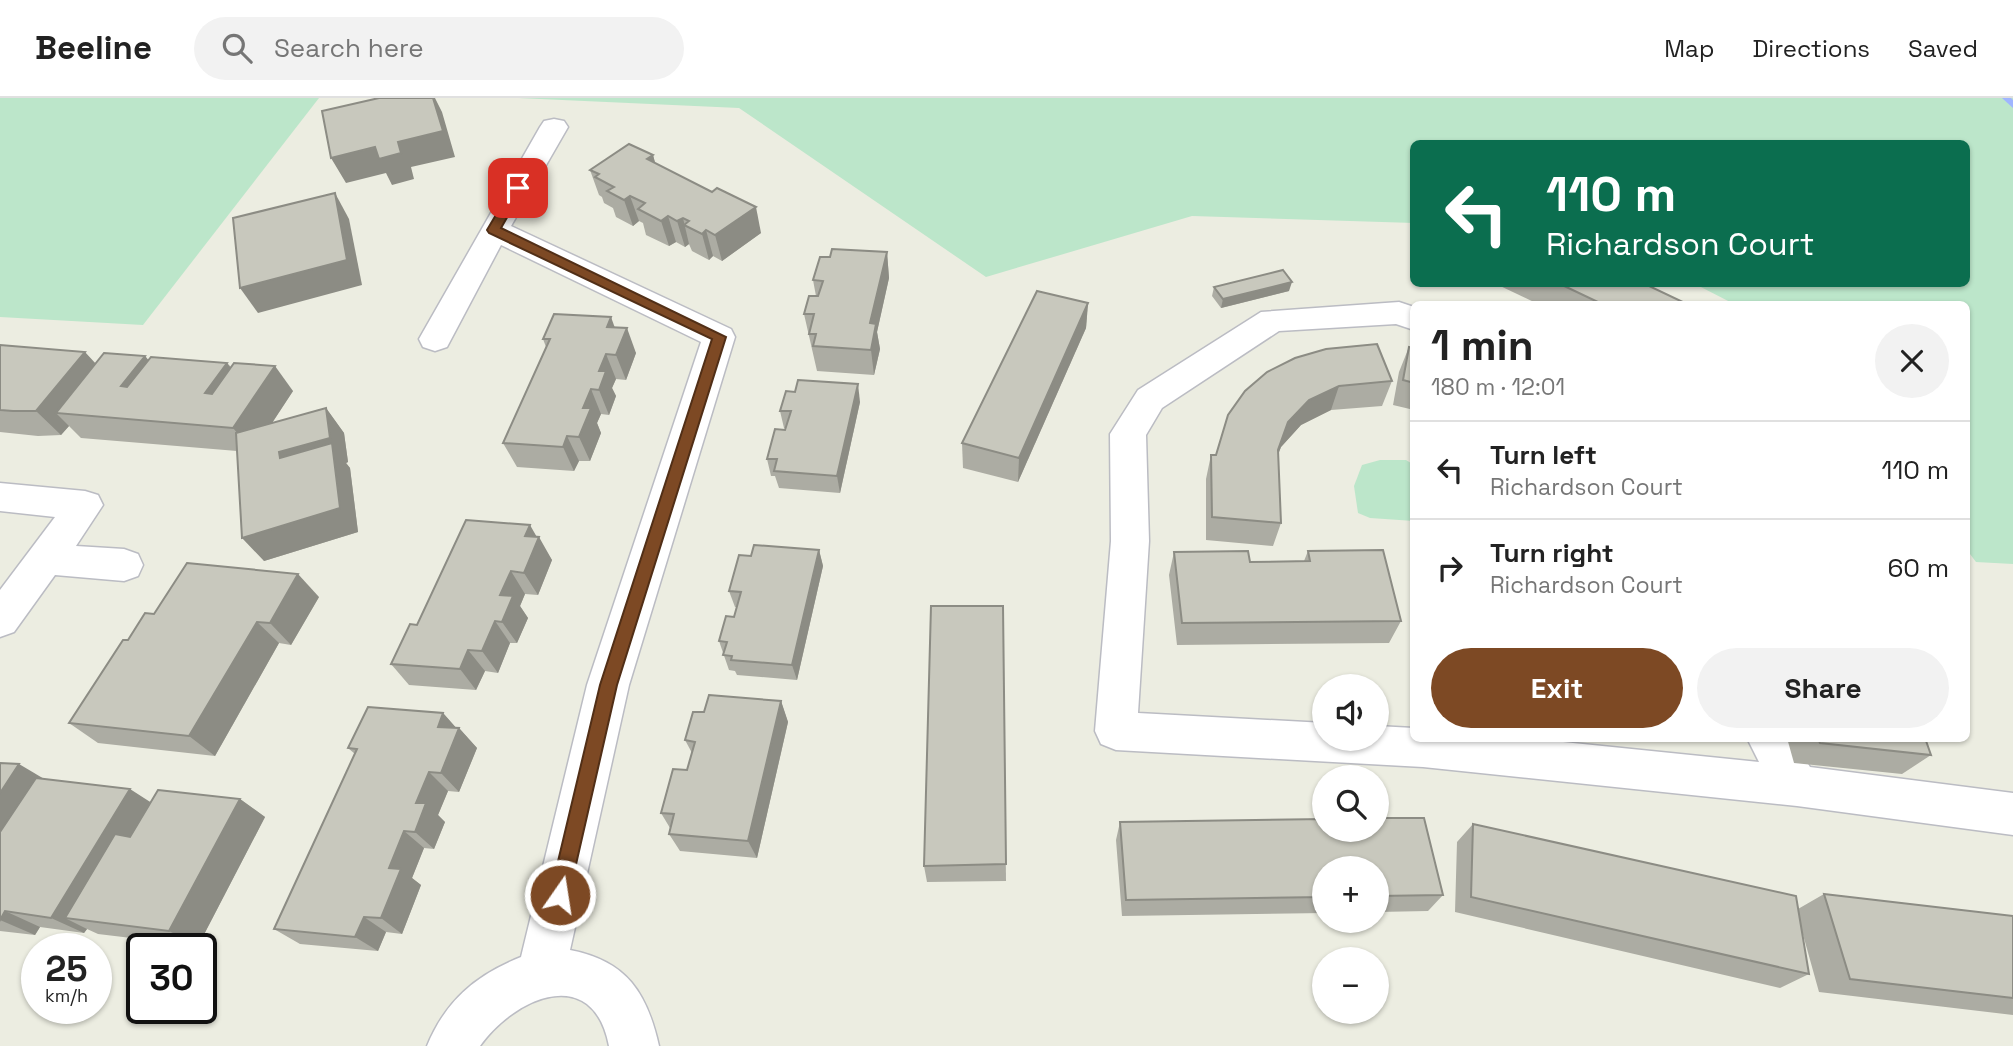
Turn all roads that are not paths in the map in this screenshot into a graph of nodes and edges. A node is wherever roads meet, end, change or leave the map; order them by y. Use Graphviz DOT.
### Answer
graph roads {
  1 [pos="554,127"];
  2 [pos="494,230"];
  3 [pos="1410,317"];
  4 [pos="435,339"];
  5 [pos="0,497"];
  6 [pos="45,559"];
  7 [pos="124,565"];
  8 [pos="0,620"];
  9 [pos="1770,742"];
  10 [pos="1797,786"];
  11 [pos="2013,814"];
  12 [pos="541,974"];
  13 [pos="452,1046"];
  14 [pos="634,1046"];
  1 -- 2 [label="street"];
  2 -- 4 [label="street"];
  2 -- 12 [label="street"];
  3 -- 10 [label="street"];
  5 -- 6 [label="street"];
  6 -- 7 [label="street"];
  6 -- 8 [label="street"];
  9 -- 10 [label="street"];
  10 -- 11 [label="street"];
  12 -- 13 [label="street"];
  12 -- 14 [label="street"];
}
